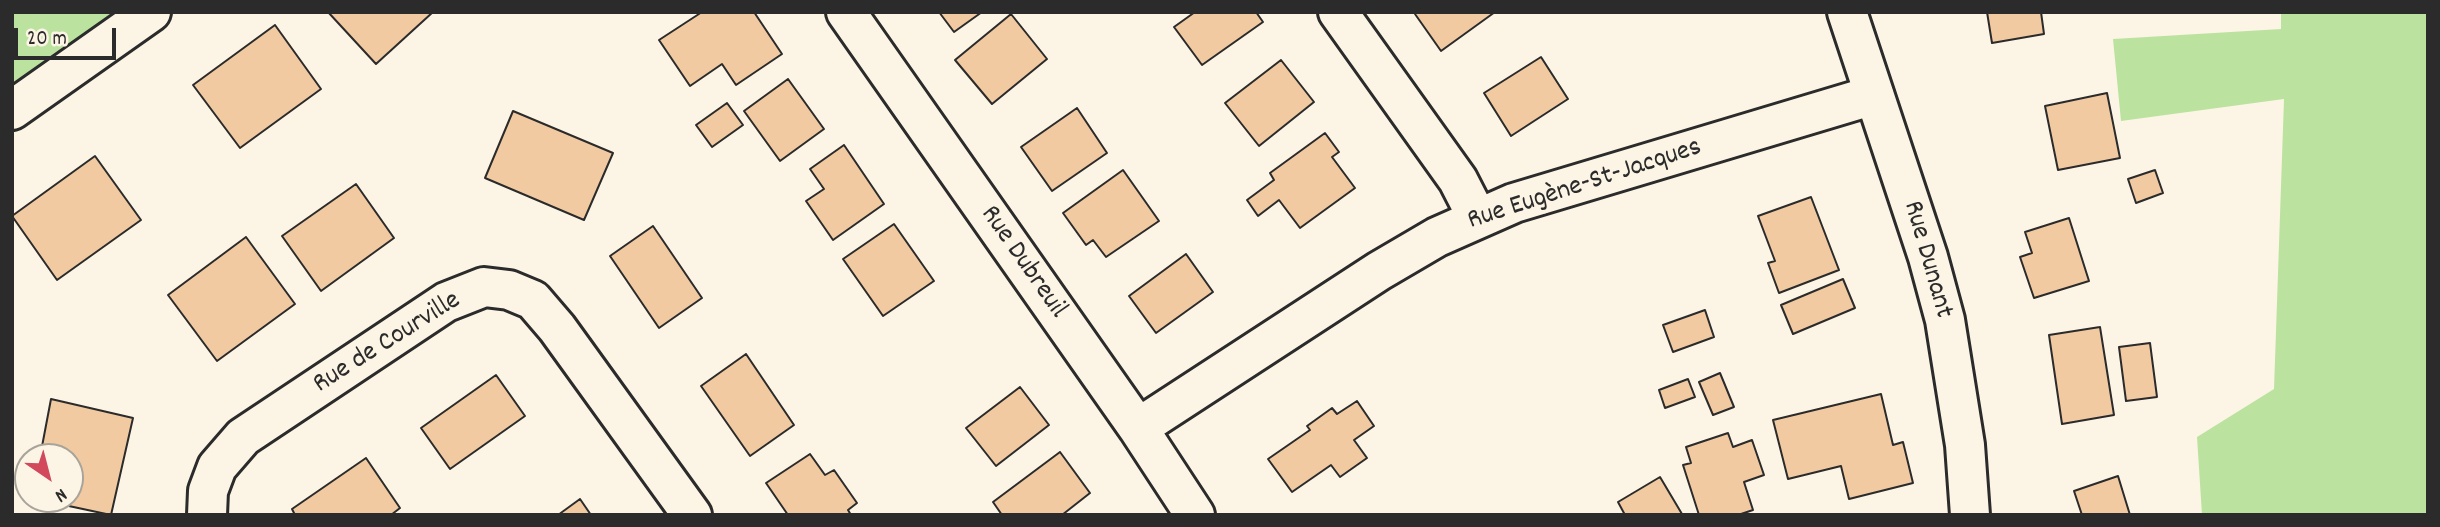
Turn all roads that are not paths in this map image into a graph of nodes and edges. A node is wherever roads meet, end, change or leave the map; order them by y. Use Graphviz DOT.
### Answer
graph roads {
  1 [pos="151,12"];
  2 [pos="846,12"];
  3 [pos="1339,12"];
  4 [pos="1847,12"];
  5 [pos="1874,95"];
  6 [pos="12,110"];
  7 [pos="1478,219"];
  8 [pos="1138,428"];
  9 [pos="207,515"];
  10 [pos="692,515"];
  11 [pos="1195,515"];
  12 [pos="1970,515"];
  1 -- 6 [label="street"];
  2 -- 8 [label="street, Rue Dubreuil"];
  3 -- 7 [label="street"];
  4 -- 5 [label="street, Rue Dunant"];
  5 -- 7 [label="street, Rue Eugène-St-Jacques"];
  5 -- 12 [label="street, Rue Dunant"];
  7 -- 8 [label="street, Rue Eugène-St-Jacques"];
  8 -- 11 [label="street, Rue Dubreuil"];
  9 -- 10 [label="street, Rue de Courville"];
}
